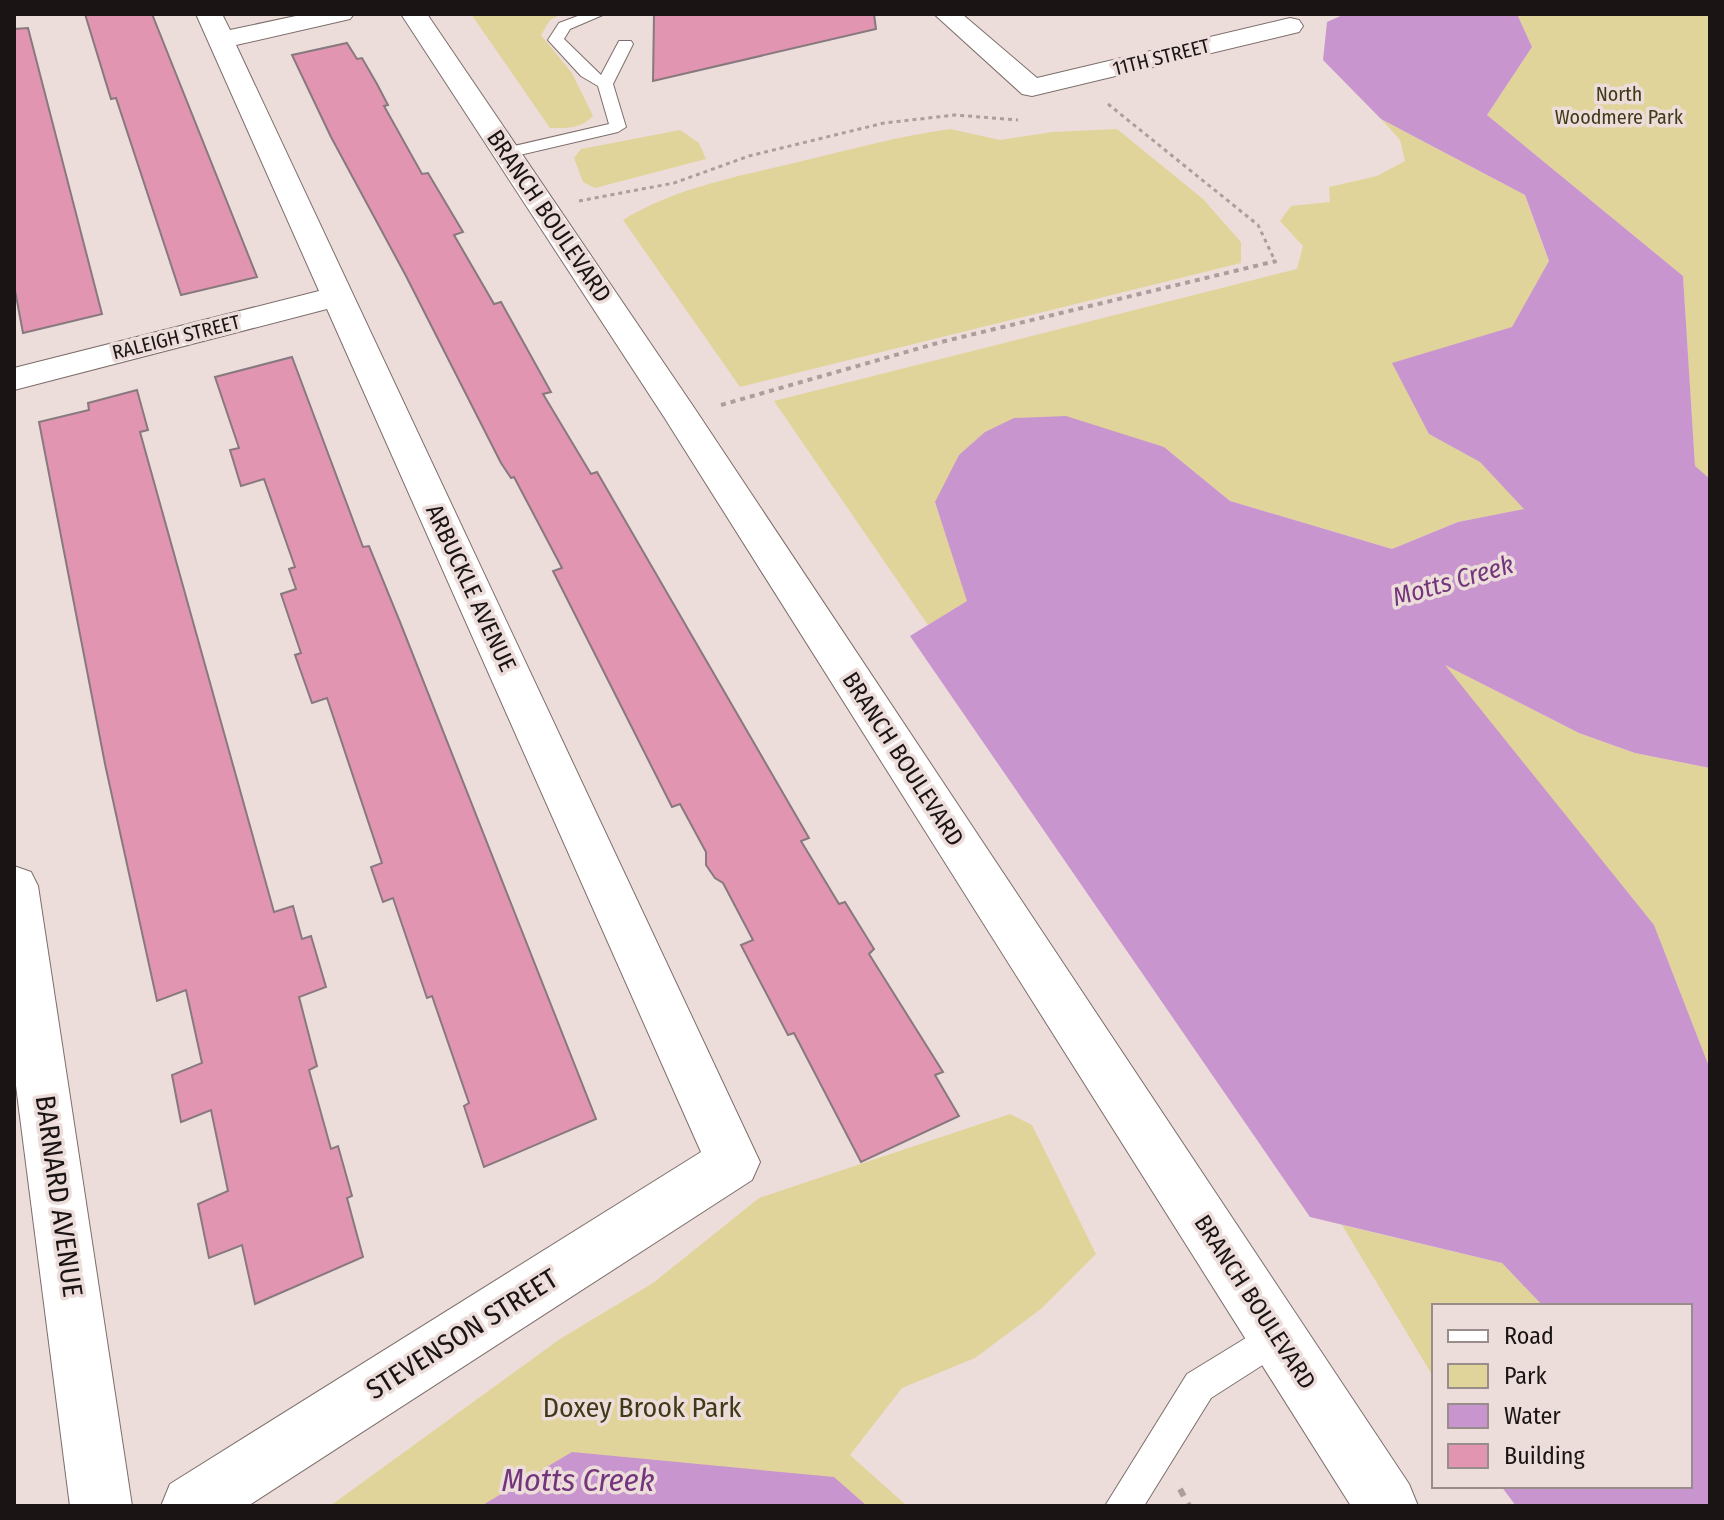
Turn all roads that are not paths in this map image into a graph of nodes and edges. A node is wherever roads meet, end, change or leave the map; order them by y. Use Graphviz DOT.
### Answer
graph roads {
  1 [pos="341,14"];
  2 [pos="414,14"];
  3 [pos="597,14"];
  4 [pos="947,14"];
  5 [pos="1290,26"];
  6 [pos="216,27"];
  7 [pos="625,44"];
  8 [pos="605,84"];
  9 [pos="507,153"];
  10 [pos="338,296"];
  11 [pos="14,379"];
  12 [pos="14,886"];
  13 [pos="733,1162"];
  14 [pos="1277,1336"];
  15 [pos="101,1506"];
  16 [pos="192,1506"];
  17 [pos="1123,1506"];
  18 [pos="1387,1506"];
  1 -- 6 [label="street"];
  2 -- 9 [label="street, BRANCH BOULEVARD"];
  3 -- 8 [label="lane"];
  4 -- 5 [label="street, 11TH STREET"];
  6 -- 10 [label="street, ARBUCKLE AVENUE"];
  7 -- 8 [label="lane"];
  8 -- 9 [label="lane"];
  9 -- 14 [label="street, BRANCH BOULEVARD"];
  10 -- 11 [label="street, RALEIGH STREET"];
  10 -- 13 [label="street, ARBUCKLE AVENUE"];
  12 -- 15 [label="street, BARNARD AVENUE"];
  13 -- 16 [label="street, STEVENSON STREET"];
  14 -- 17 [label="lane"];
  14 -- 18 [label="street, BRANCH BOULEVARD"];
}
